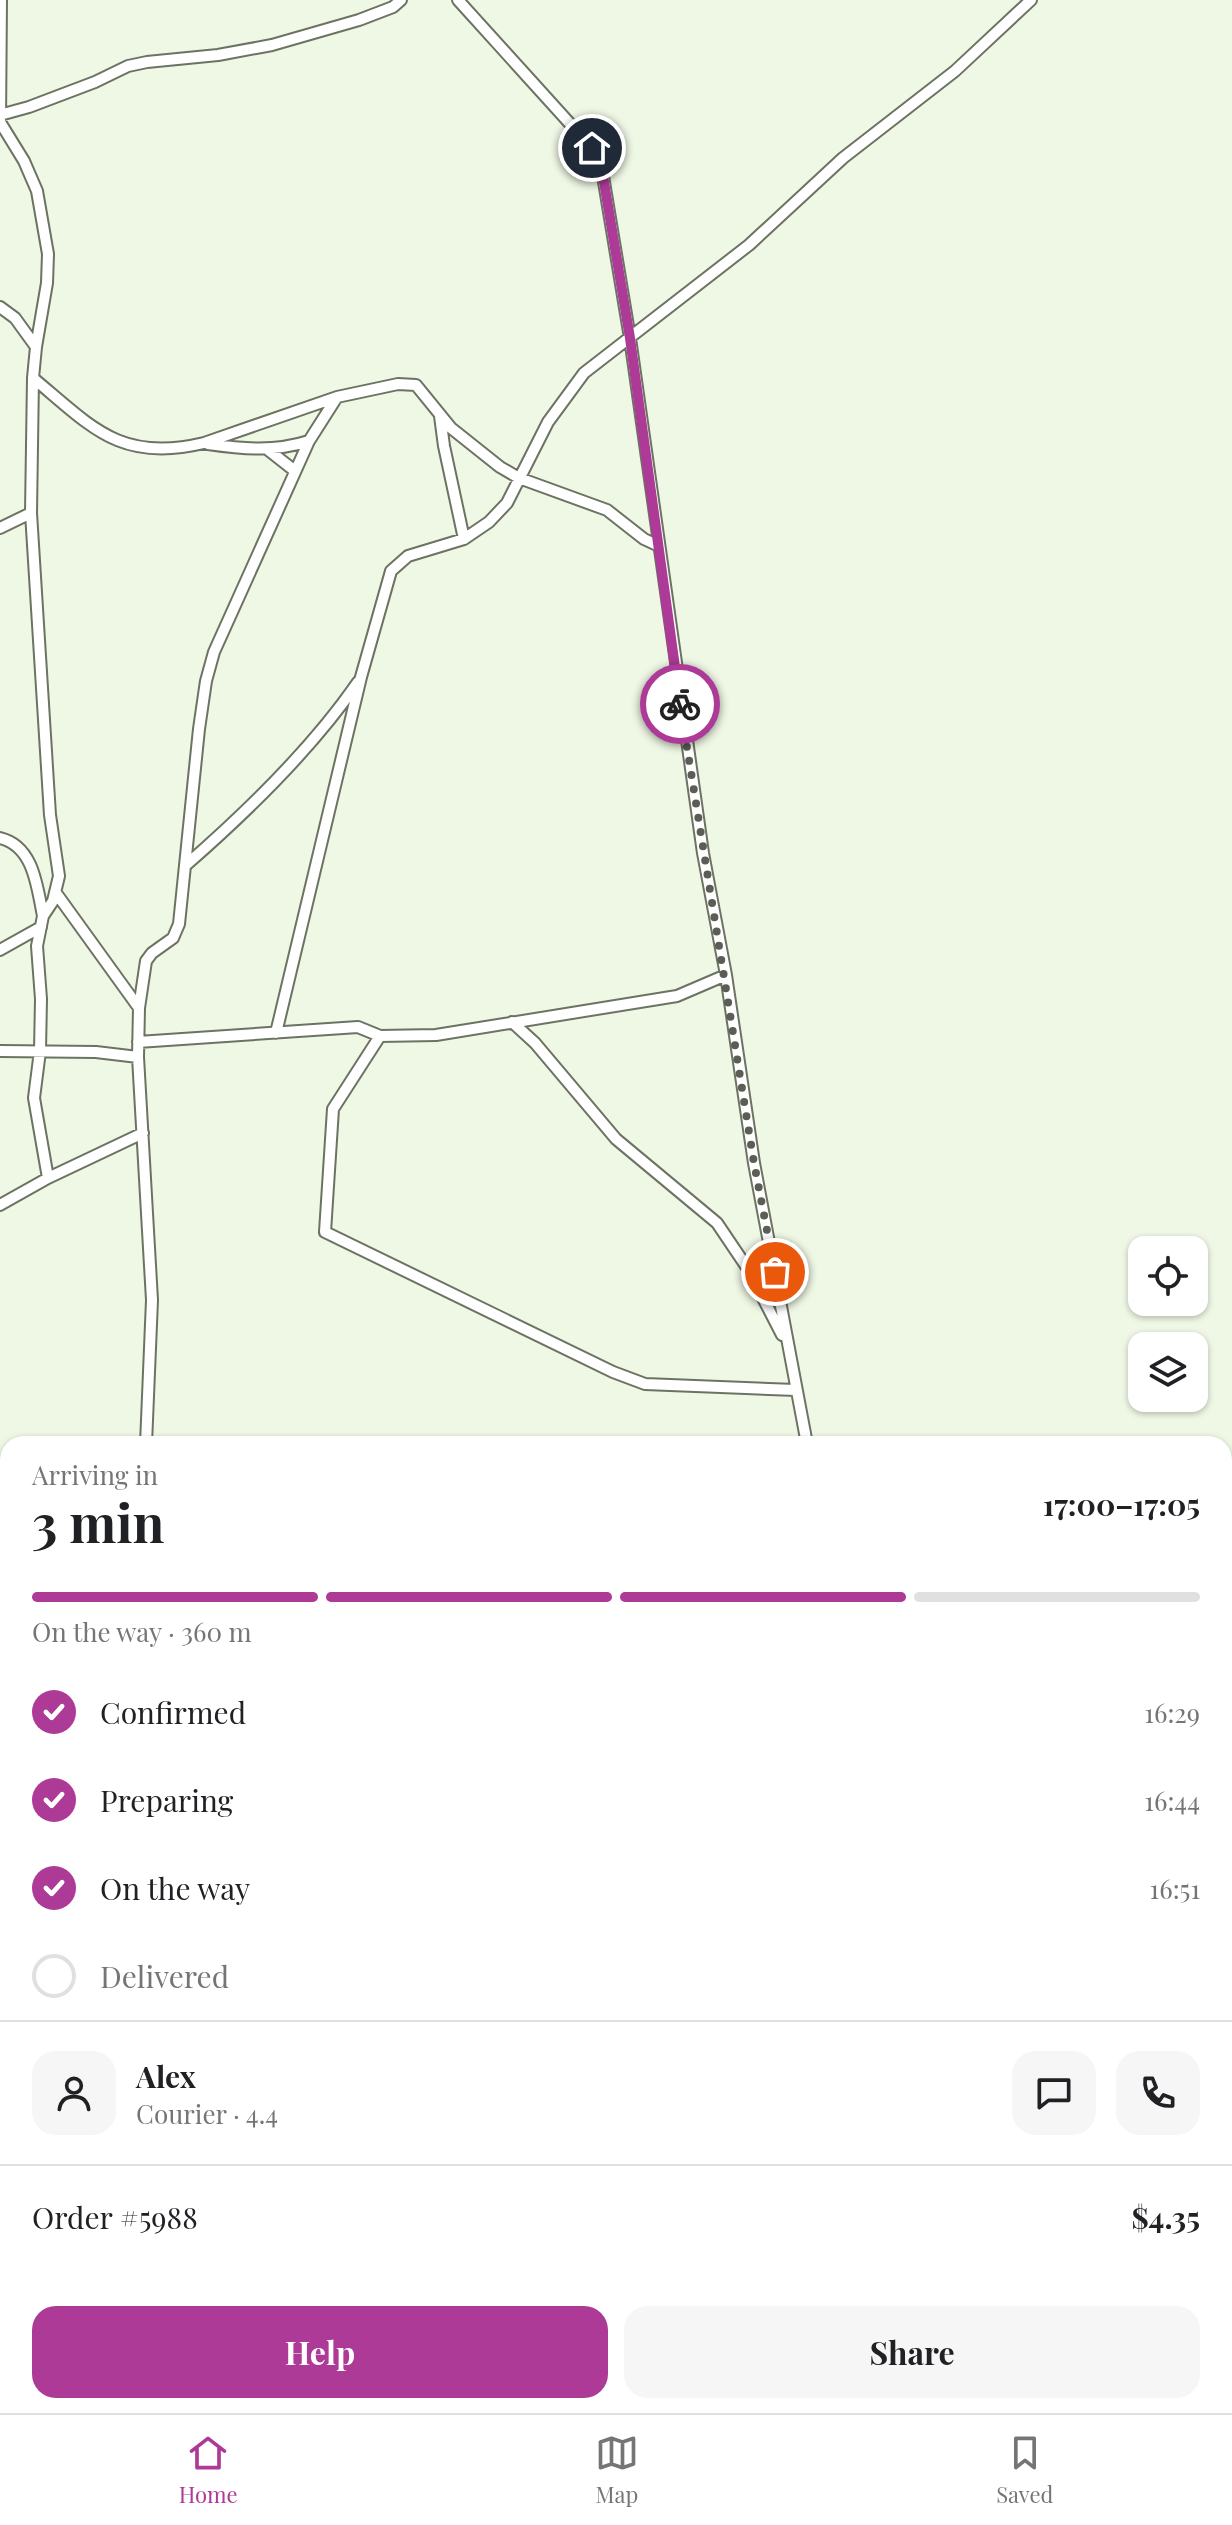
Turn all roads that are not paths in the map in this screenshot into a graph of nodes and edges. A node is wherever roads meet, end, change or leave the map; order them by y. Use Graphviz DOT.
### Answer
graph roads {
  1 [pos="1,0"];
  2 [pos="401,0"];
  3 [pos="458,0"];
  4 [pos="1031,0"];
  5 [pos="0,115"];
  6 [pos="0,122"];
  7 [pos="0,307"];
  8 [pos="630,338"];
  9 [pos="36,347"];
  10 [pos="33,378"];
  11 [pos="337,397"];
  12 [pos="440,413"];
  13 [pos="309,441"];
  14 [pos="204,443"];
  15 [pos="267,449"];
  16 [pos="295,471"];
  17 [pos="519,478"];
  18 [pos="31,513"];
  19 [pos="0,528"];
  20 [pos="464,539"];
  21 [pos="659,546"];
  22 [pos="361,677"];
  23 [pos="0,838"];
  24 [pos="186,865"];
  25 [pos="56,893"];
  26 [pos="42,921"];
  27 [pos="0,950"];
  28 [pos="726,975"];
  29 [pos="139,1008"];
  30 [pos="512,1022"];
  31 [pos="276,1033"];
  32 [pos="380,1036"];
  33 [pos="138,1042"];
  34 [pos="0,1051"];
  35 [pos="40,1051"];
  36 [pos="138,1057"];
  37 [pos="143,1133"];
  38 [pos="48,1178"];
  39 [pos="0,1205"];
  40 [pos="789,1351"];
  41 [pos="796,1390"];
  42 [pos="146,1436"];
  43 [pos="805,1436"];
  1 -- 5 [label="street"];
  2 -- 5 [label="street"];
  3 -- 8 [label="street"];
  4 -- 8 [label="street"];
  5 -- 6 [label="street"];
  6 -- 9 [label="street"];
  7 -- 9 [label="street"];
  8 -- 17 [label="street"];
  8 -- 21 [label="street"];
  9 -- 10 [label="street"];
  10 -- 14 [label="street"];
  10 -- 18 [label="street"];
  11 -- 12 [label="street"];
  11 -- 13 [label="street"];
  11 -- 14 [label="street"];
  12 -- 17 [label="street"];
  12 -- 20 [label="street"];
  13 -- 15 [label="street"];
  13 -- 16 [label="street"];
  14 -- 15 [label="street"];
  15 -- 16 [label="street"];
  16 -- 24 [label="street"];
  17 -- 20 [label="street"];
  17 -- 21 [label="street"];
  18 -- 19 [label="street"];
  18 -- 25 [label="street"];
  20 -- 22 [label="street"];
  21 -- 28 [label="street"];
  22 -- 24 [label="street"];
  22 -- 31 [label="street"];
  23 -- 26 [label="street"];
  24 -- 29 [label="street"];
  25 -- 26 [label="street"];
  25 -- 29 [label="street"];
  26 -- 27 [label="street"];
  26 -- 35 [label="street"];
  28 -- 30 [label="street"];
  28 -- 40 [label="street"];
  29 -- 33 [label="street"];
  30 -- 32 [label="street"];
  30 -- 40 [label="street"];
  31 -- 32 [label="street"];
  31 -- 33 [label="street"];
  32 -- 41 [label="street"];
  33 -- 36 [label="street"];
  34 -- 35 [label="street"];
  35 -- 36 [label="street"];
  35 -- 38 [label="street"];
  36 -- 37 [label="street"];
  37 -- 38 [label="street"];
  37 -- 42 [label="street"];
  38 -- 39 [label="street"];
  40 -- 41 [label="street"];
  41 -- 43 [label="street"];
}
